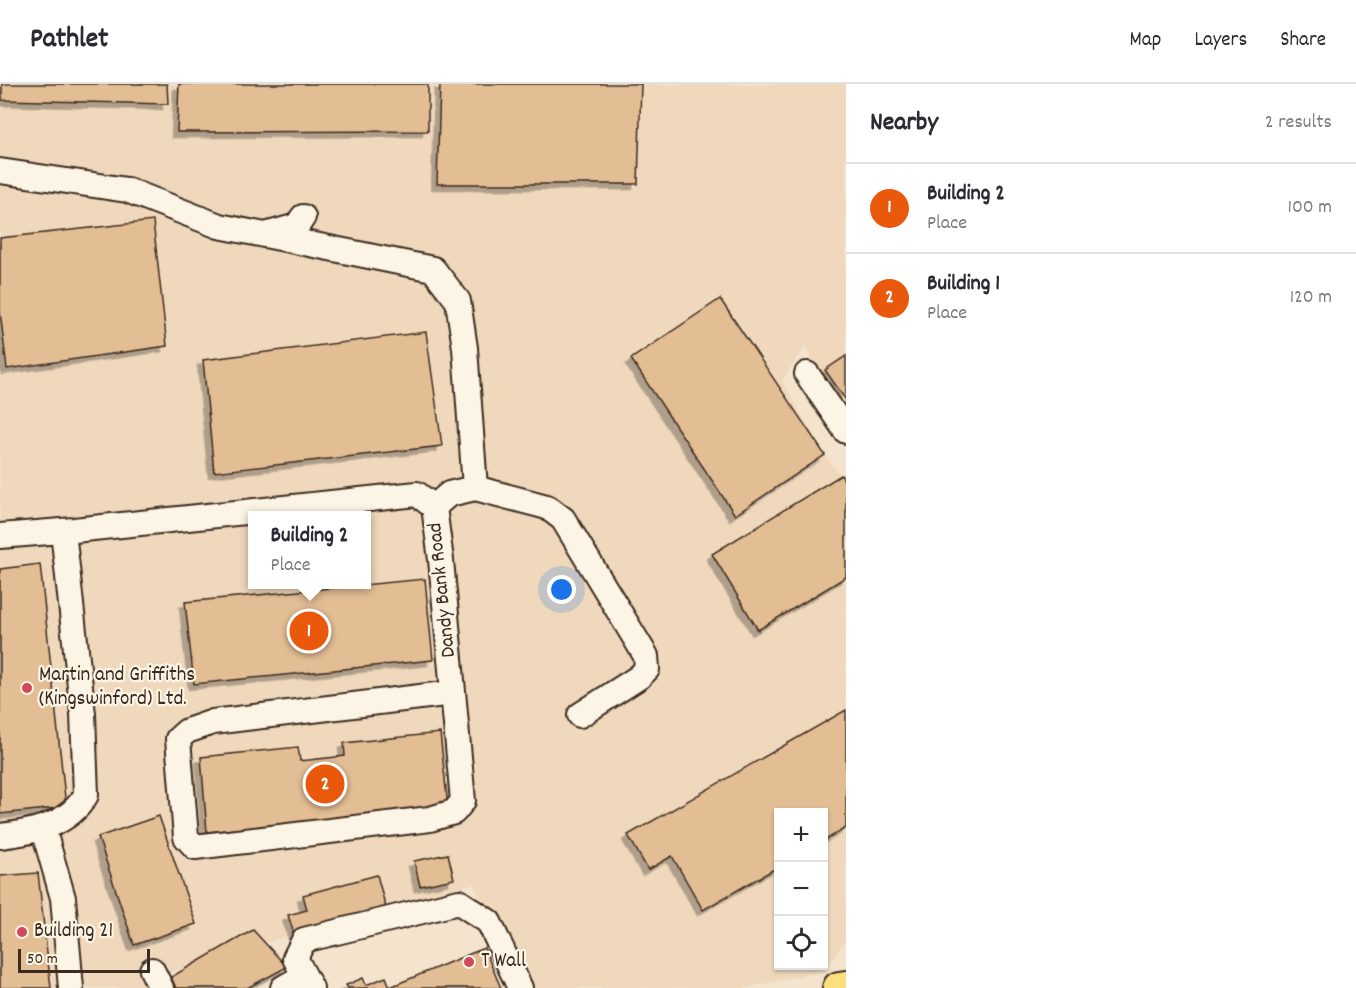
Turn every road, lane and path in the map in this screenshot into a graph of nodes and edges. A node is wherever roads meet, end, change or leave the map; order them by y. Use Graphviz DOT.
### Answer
graph roads {
  1 [pos="0,171"];
  2 [pos="303,217"];
  3 [pos="265,235"];
  4 [pos="807,374"];
  5 [pos="846,431"];
  6 [pos="475,488"];
  7 [pos="434,507"];
  8 [pos="254,511"];
  9 [pos="248,512"];
  10 [pos="63,531"];
  11 [pos="0,536"];
  12 [pos="453,693"];
  13 [pos="580,715"];
  14 [pos="43,828"];
  15 [pos="0,836"];
  16 [pos="307,982"];
  17 [pos="71,988"];
  18 [pos="283,988"];
  19 [pos="520,988"];
  1 -- 3 [label="street"];
  2 -- 3 [label="street"];
  3 -- 6 [label="street"];
  4 -- 5 [label="street"];
  6 -- 7 [label="street"];
  6 -- 13 [label="street"];
  7 -- 8 [label="street, Dandy Bank Road"];
  7 -- 12 [label="street, Dandy Bank Road"];
  9 -- 10 [label="street, Dandy Bank Road"];
  10 -- 11 [label="street, Dandy Bank Road"];
  10 -- 14 [label="street"];
  12 -- 12 [label="street, Dandy Bank Road"];
  14 -- 15 [label="street"];
  14 -- 17 [label="street"];
  16 -- 18 [label="street"];
  16 -- 19 [label="street"];
}
